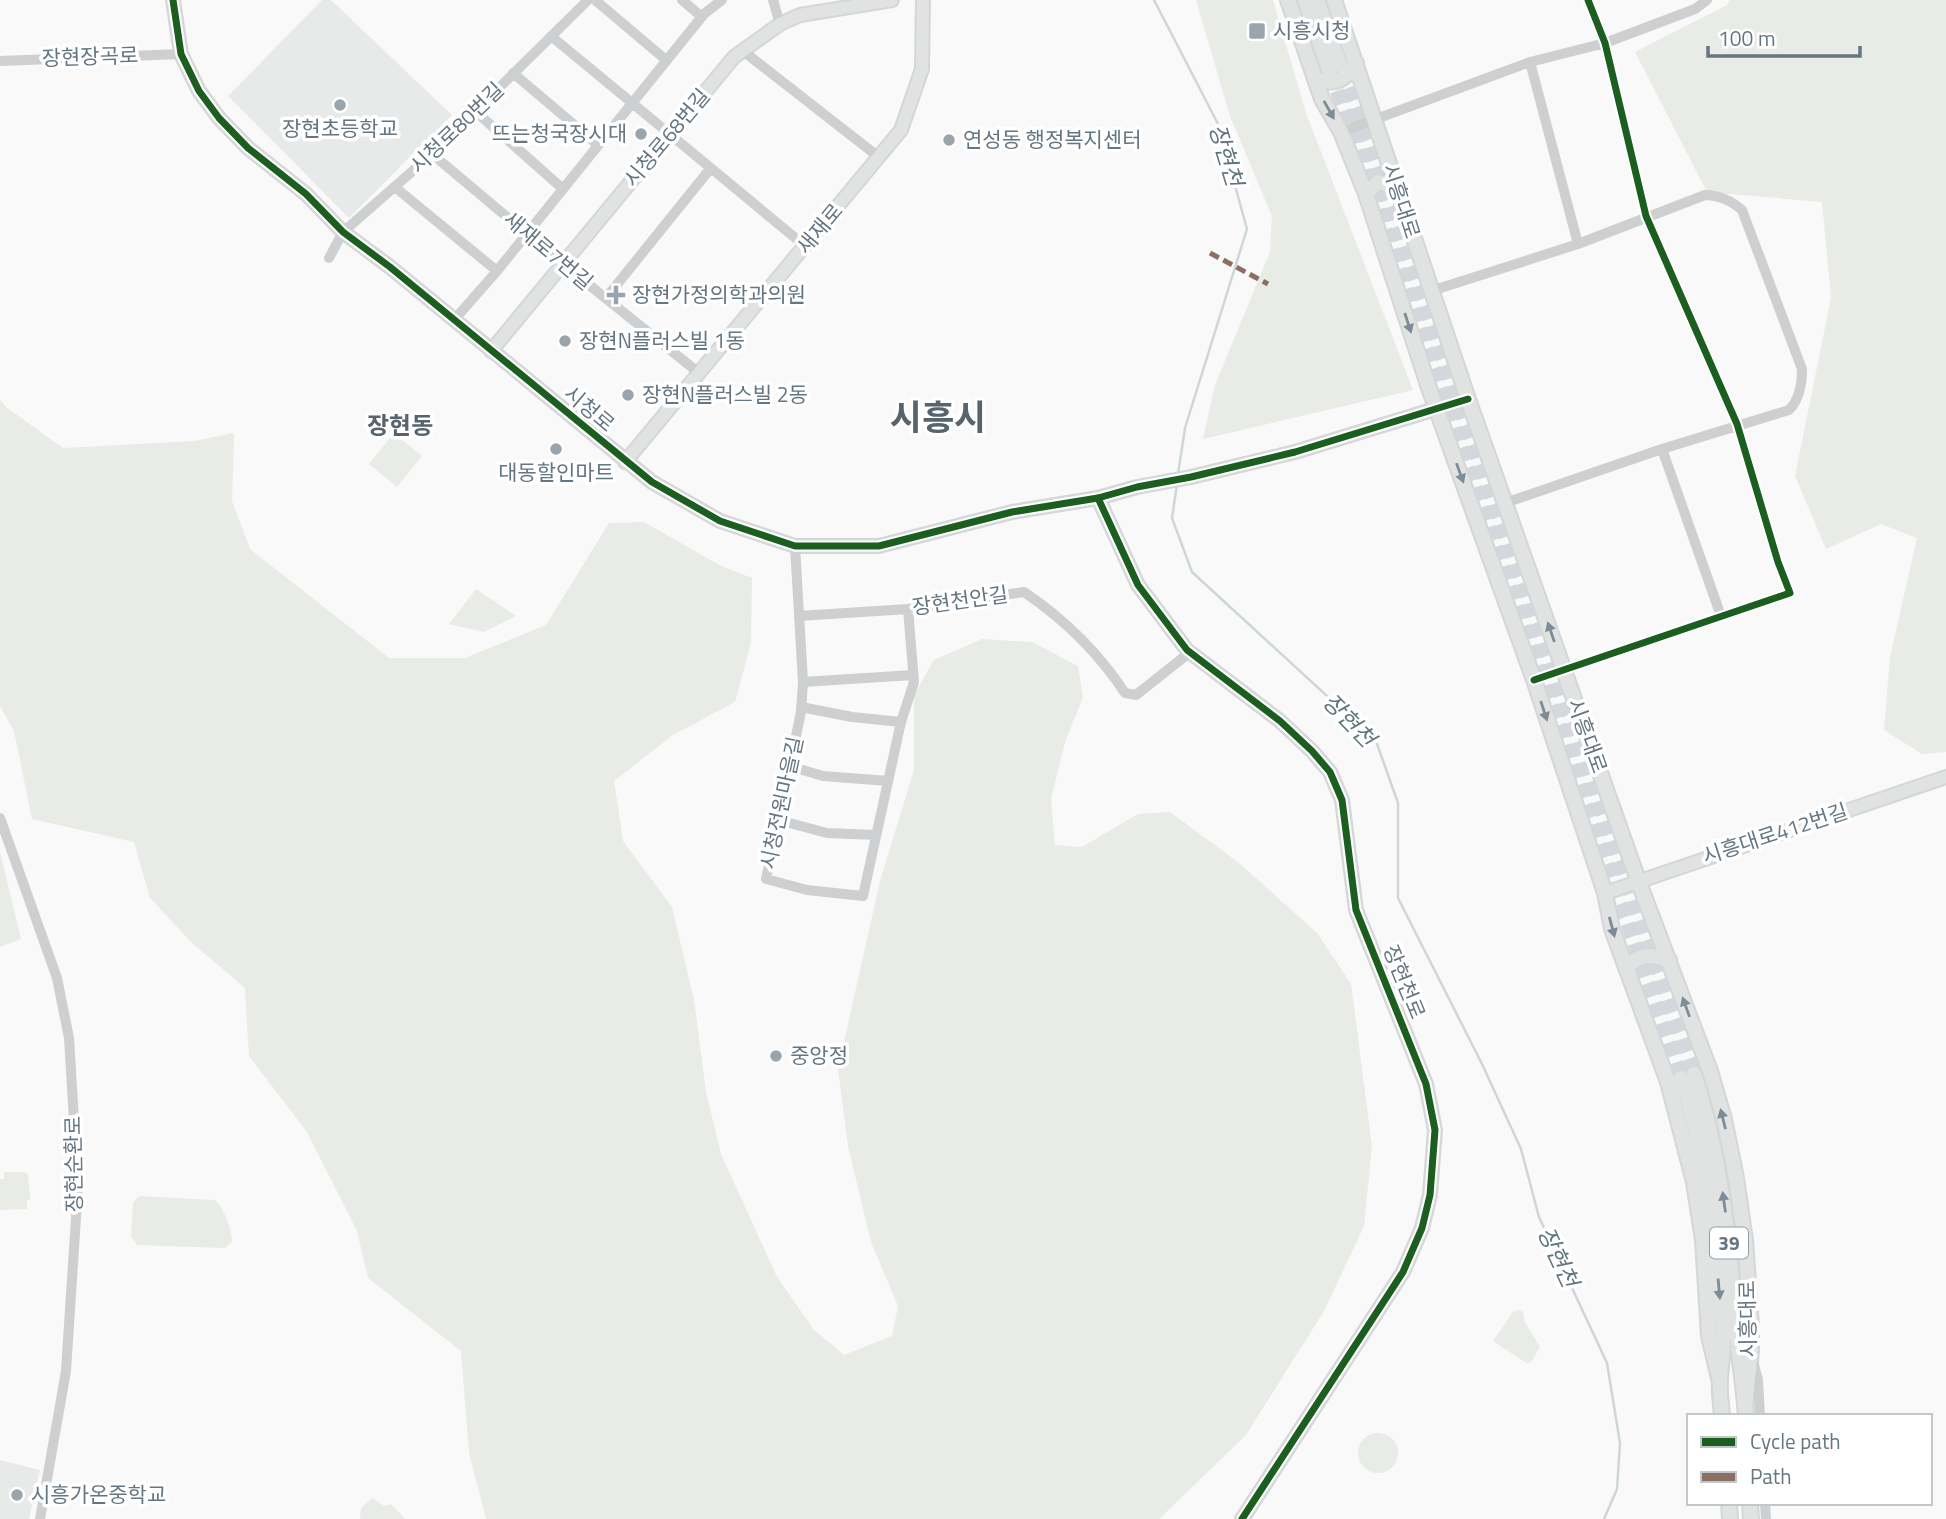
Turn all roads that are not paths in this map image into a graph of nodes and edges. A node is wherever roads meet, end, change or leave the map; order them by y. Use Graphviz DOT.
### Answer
graph roads {
  1 [pos="173,0"];
  2 [pos="588,0"];
  3 [pos="595,0"];
  4 [pos="682,0"];
  5 [pos="722,0"];
  6 [pos="774,0"];
  7 [pos="892,0"];
  8 [pos="923,0"];
  9 [pos="1289,0"];
  10 [pos="1305,0"];
  11 [pos="1317,0"];
  12 [pos="1334,0"];
  13 [pos="1588,0"];
  14 [pos="1707,0"];
  15 [pos="702,17"];
  16 [pos="779,24"];
  17 [pos="551,36"];
  18 [pos="1605,43"];
  19 [pos="743,51"];
  20 [pos="181,54"];
  21 [pos="666,60"];
  22 [pos="0,61"];
  23 [pos="1530,62"];
  24 [pos="1356,64"];
  25 [pos="513,73"];
  26 [pos="1316,80"];
  27 [pos="631,104"];
  28 [pos="475,111"];
  29 [pos="1375,120"];
  30 [pos="1341,132"];
  31 [pos="669,135"];
  32 [pos="598,145"];
  33 [pos="432,154"];
  34 [pos="880,158"];
  35 [pos="710,169"];
  36 [pos="1396,186"];
  37 [pos="396,188"];
  38 [pos="563,189"];
  39 [pos="1366,194"];
  40 [pos="1646,216"];
  41 [pos="344,232"];
  42 [pos="527,233"];
  43 [pos="1578,244"];
  44 [pos="805,246"];
  45 [pos="329,258"];
  46 [pos="563,264"];
  47 [pos="497,271"];
  48 [pos="1431,291"];
  49 [pos="606,298"];
  50 [pos="454,320"];
  51 [pos="491,351"];
  52 [pos="699,373"];
  53 [pos="1468,399"];
  54 [pos="1437,409"];
  55 [pos="1737,424"];
  56 [pos="1662,449"];
  57 [pos="625,462"];
  58 [pos="1098,498"];
  59 [pos="1505,503"];
  60 [pos="795,546"];
  61 [pos="908,609"];
  62 [pos="799,616"];
  63 [pos="1721,616"];
  64 [pos="1189,653"];
  65 [pos="1564,671"];
  66 [pos="914,675"];
  67 [pos="1534,680"];
  68 [pos="803,682"];
  69 [pos="801,707"];
  70 [pos="901,722"];
  71 [pos="789,766"];
  72 [pos="1946,777"];
  73 [pos="888,781"];
  74 [pos="0,818"];
  75 [pos="778,820"];
  76 [pos="876,835"];
  77 [pos="1638,880"];
  78 [pos="1605,893"];
  79 [pos="1669,960"];
  80 [pos="1626,968"];
  81 [pos="1751,1352"];
  82 [pos="1720,1382"];
  83 [pos="1745,1410"];
  84 [pos="1722,1414"];
  85 [pos="1760,1414"];
  86 [pos="40,1519"];
  87 [pos="1242,1519"];
  1 -- 20 [label="street, 시청로"];
  2 -- 17 [label="street, 시청로80번길"];
  3 -- 21 [label="street"];
  4 -- 15 [label="street"];
  5 -- 15 [label="street"];
  6 -- 16 [label="street"];
  7 -- 16 [label="street, 시청로68번길"];
  8 -- 34 [label="street, 새재로"];
  9 -- 26 [label="main road, 시흥대로"];
  10 -- 11 [label="main road"];
  12 -- 24 [label="main road, 시흥대로"];
  13 -- 18 [label="street"];
  14 -- 18 [label="street"];
  15 -- 21 [label="street"];
  16 -- 19 [label="street, 시청로68번길"];
  17 -- 25 [label="street, 시청로80번길"];
  17 -- 27 [label="street"];
  18 -- 23 [label="street"];
  18 -- 40 [label="street"];
  19 -- 31 [label="street, 시청로68번길"];
  19 -- 34 [label="street"];
  20 -- 22 [label="street, 장현장곡로"];
  20 -- 41 [label="street, 시청로"];
  21 -- 27 [label="street"];
  23 -- 29 [label="street"];
  23 -- 43 [label="street"];
  24 -- 26 [label="main road"];
  24 -- 29 [label="main road, 시흥대로"];
  25 -- 28 [label="street, 시청로80번길"];
  25 -- 32 [label="street"];
  26 -- 30 [label="main road, 시흥대로, one-way"];
  27 -- 31 [label="street"];
  27 -- 32 [label="street"];
  28 -- 33 [label="street, 시청로80번길"];
  28 -- 38 [label="street"];
  29 -- 30 [label="street"];
  29 -- 36 [label="main road, 시흥대로"];
  30 -- 39 [label="main road, 시흥대로"];
  31 -- 35 [label="street"];
  31 -- 46 [label="street, 시청로68번길"];
  32 -- 38 [label="street"];
  33 -- 37 [label="street, 시청로80번길"];
  33 -- 42 [label="street, 새재로7번길"];
  34 -- 44 [label="street, 새재로"];
  35 -- 44 [label="street"];
  35 -- 49 [label="street"];
  36 -- 39 [label="main road"];
  36 -- 48 [label="main road, 시흥대로"];
  37 -- 41 [label="street, 시청로80번길"];
  37 -- 47 [label="street"];
  38 -- 42 [label="street"];
  39 -- 54 [label="main road, 시흥대로, one-way"];
  40 -- 43 [label="street"];
  40 -- 55 [label="street"];
  40 -- 55 [label="street"];
  41 -- 45 [label="street, 시청로80번길"];
  41 -- 50 [label="street, 시청로"];
  42 -- 46 [label="street, 새재로7번길"];
  42 -- 47 [label="street"];
  43 -- 48 [label="street"];
  44 -- 52 [label="street, 새재로"];
  46 -- 49 [label="street, 새재로7번길"];
  46 -- 51 [label="street, 시청로68번길"];
  47 -- 50 [label="street"];
  48 -- 53 [label="main road, 시흥대로"];
  49 -- 52 [label="street, 새재로7번길"];
  50 -- 51 [label="street, 시청로"];
  51 -- 57 [label="street, 시청로"];
  52 -- 57 [label="street, 새재로"];
  53 -- 54 [label="street, 시청로"];
  53 -- 59 [label="main road, 시흥대로"];
  54 -- 58 [label="street, 시청로"];
  54 -- 67 [label="main road, 시흥대로, one-way"];
  55 -- 56 [label="street"];
  55 -- 63 [label="street"];
  56 -- 59 [label="street"];
  56 -- 63 [label="street"];
  57 -- 60 [label="street, 시청로"];
  58 -- 60 [label="street, 시청로"];
  58 -- 64 [label="street, 장현천로"];
  65 -- 59 [label="main road, 시흥대로, one-way"];
  60 -- 62 [label="street, 시청전원마을길"];
  61 -- 62 [label="street, 장현천안길"];
  61 -- 64 [label="street, 장현천안길"];
  61 -- 66 [label="street, 시청전원마을길"];
  62 -- 68 [label="street, 시청전원마을길"];
  63 -- 65 [label="street"];
  64 -- 87 [label="street, 장현천로"];
  65 -- 67 [label="street"];
  65 -- 77 [label="main road, 시흥대로"];
  66 -- 68 [label="street"];
  66 -- 70 [label="street, 시청전원마을길"];
  67 -- 78 [label="main road, 시흥대로, one-way"];
  68 -- 69 [label="street, 시청전원마을길"];
  69 -- 70 [label="street"];
  69 -- 71 [label="street, 시청전원마을길"];
  70 -- 73 [label="street, 시청전원마을길"];
  71 -- 73 [label="street"];
  71 -- 75 [label="street, 시청전원마을길"];
  72 -- 77 [label="street, 시흥대로412번길"];
  73 -- 76 [label="street, 시청전원마을길"];
  74 -- 86 [label="street, 장현순환로"];
  75 -- 76 [label="street"];
  75 -- 76 [label="street, 시청전원마을길"];
  77 -- 78 [label="street, 시흥대로412번길"];
  77 -- 79 [label="main road, 시흥대로"];
  78 -- 80 [label="main road, 시흥대로, one-way"];
  79 -- 80 [label="main road"];
  81 -- 79 [label="main road, 시흥대로, one-way"];
  80 -- 82 [label="main road, 시흥대로"];
  81 -- 83 [label="main road, 시흥대로"];
  81 -- 85 [label="street"];
  83 -- 82 [label="main road, 시흥대로 / 39, one-way"];
  82 -- 84 [label="main road, 시흥대로 / 39"];
}
